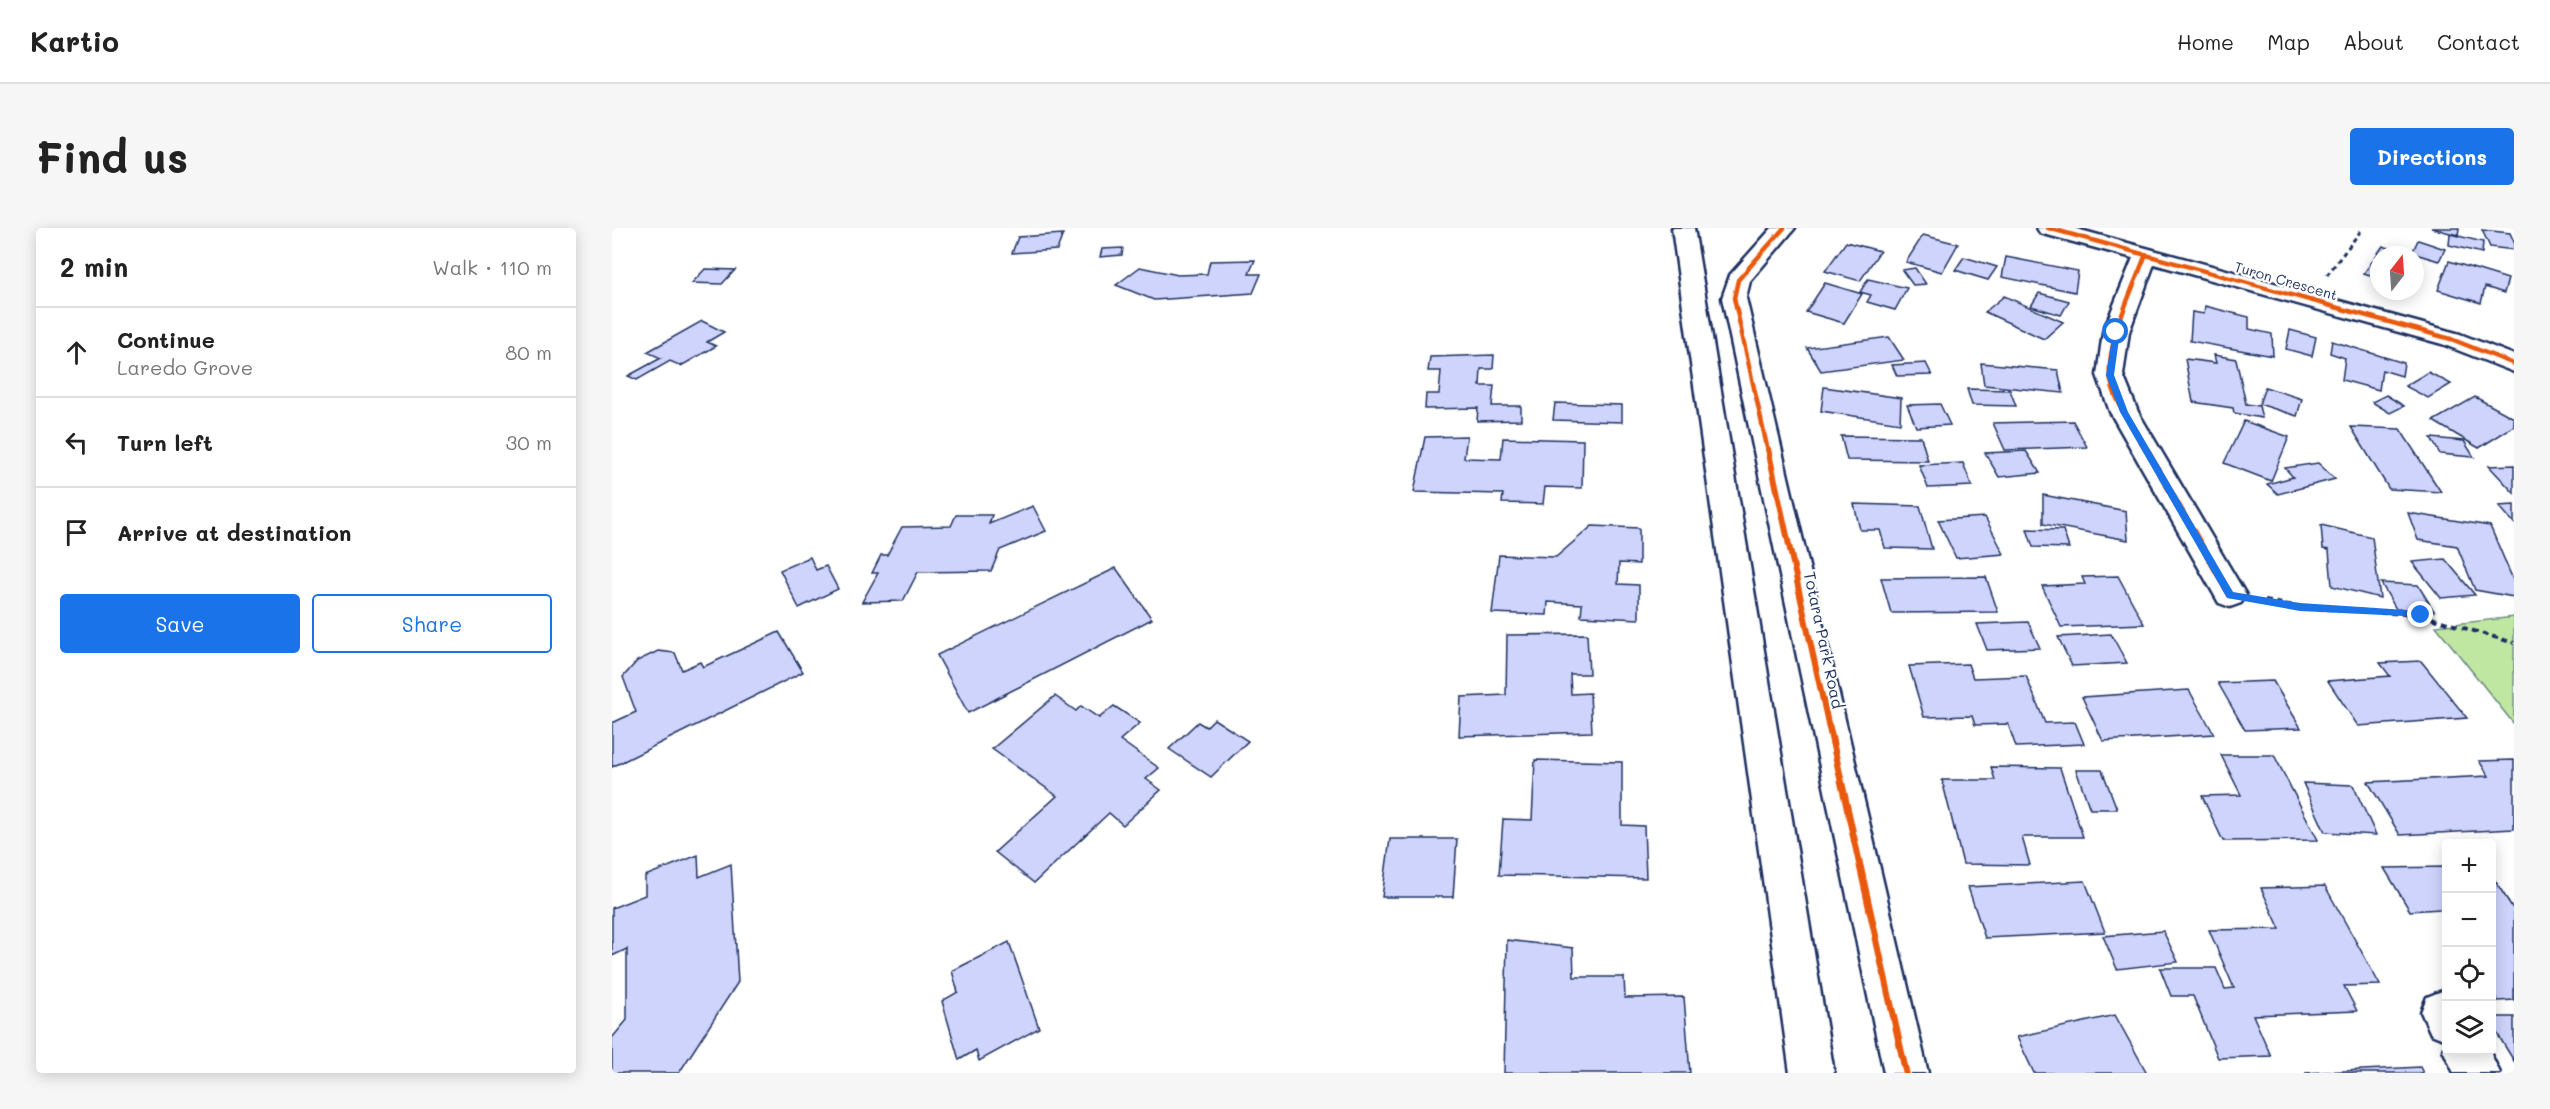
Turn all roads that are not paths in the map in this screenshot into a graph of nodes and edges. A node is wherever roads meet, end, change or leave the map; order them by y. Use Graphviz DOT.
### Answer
graph roads {
  1 [pos="1683,228"];
  2 [pos="1784,228"];
  3 [pos="2048,228"];
  4 [pos="2146,255"];
  5 [pos="2514,364"];
  6 [pos="2230,595"];
  7 [pos="2468,1055"];
  8 [pos="1812,1073"];
  9 [pos="1906,1073"];
  10 [pos="2478,1073"];
  1 -- 8 [label="street"];
  2 -- 9 [label="street, Totara Park Road"];
  3 -- 4 [label="street, Turon Crescent"];
  4 -- 5 [label="street, Turon Crescent"];
  4 -- 6 [label="street"];
  7 -- 10 [label="street"];
}
